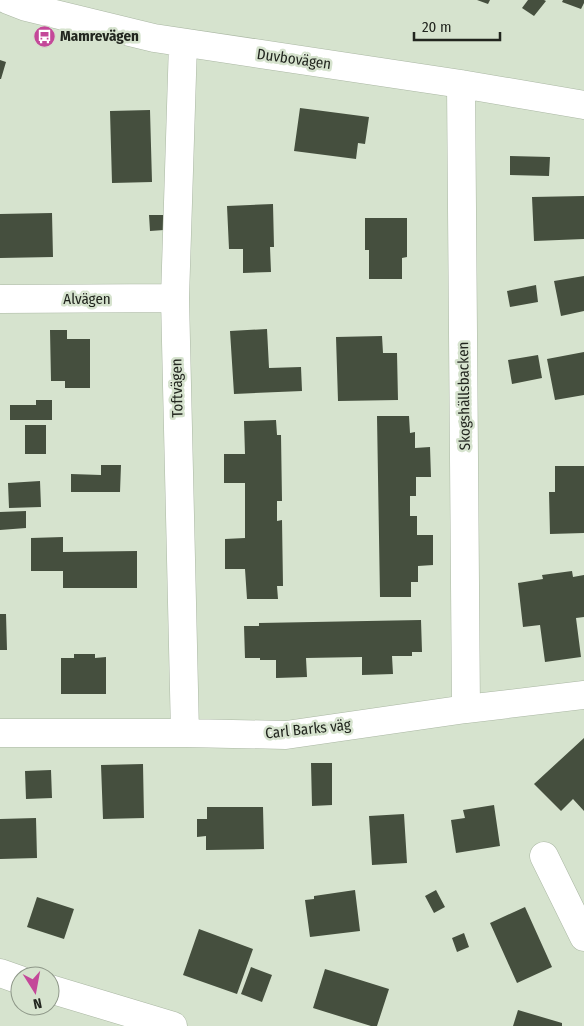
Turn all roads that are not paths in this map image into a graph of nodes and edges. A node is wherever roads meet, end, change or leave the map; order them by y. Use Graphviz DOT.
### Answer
graph roads {
  1 [pos="8,0"];
  2 [pos="183,43"];
  3 [pos="461,84"];
  4 [pos="584,105"];
  5 [pos="175,298"];
  6 [pos="0,299"];
  7 [pos="584,695"];
  8 [pos="466,709"];
  9 [pos="0,733"];
  10 [pos="185,733"];
  11 [pos="544,856"];
  12 [pos="584,937"];
  13 [pos="60,992"];
  14 [pos="173,1026"];
  1 -- 2 [label="street, Duvbovägen"];
  2 -- 3 [label="street, Duvbovägen"];
  2 -- 5 [label="street, Toftvägen"];
  3 -- 4 [label="street, Duvbovägen"];
  3 -- 8 [label="street, Skogshällsbacken"];
  5 -- 6 [label="street, Alvägen"];
  5 -- 10 [label="street, Toftvägen"];
  7 -- 8 [label="street, Carl Barks väg"];
  8 -- 10 [label="street, Carl Barks väg"];
  9 -- 10 [label="street, Carl Barks väg"];
  11 -- 12 [label="street"];
  13 -- 14 [label="street"];
}
